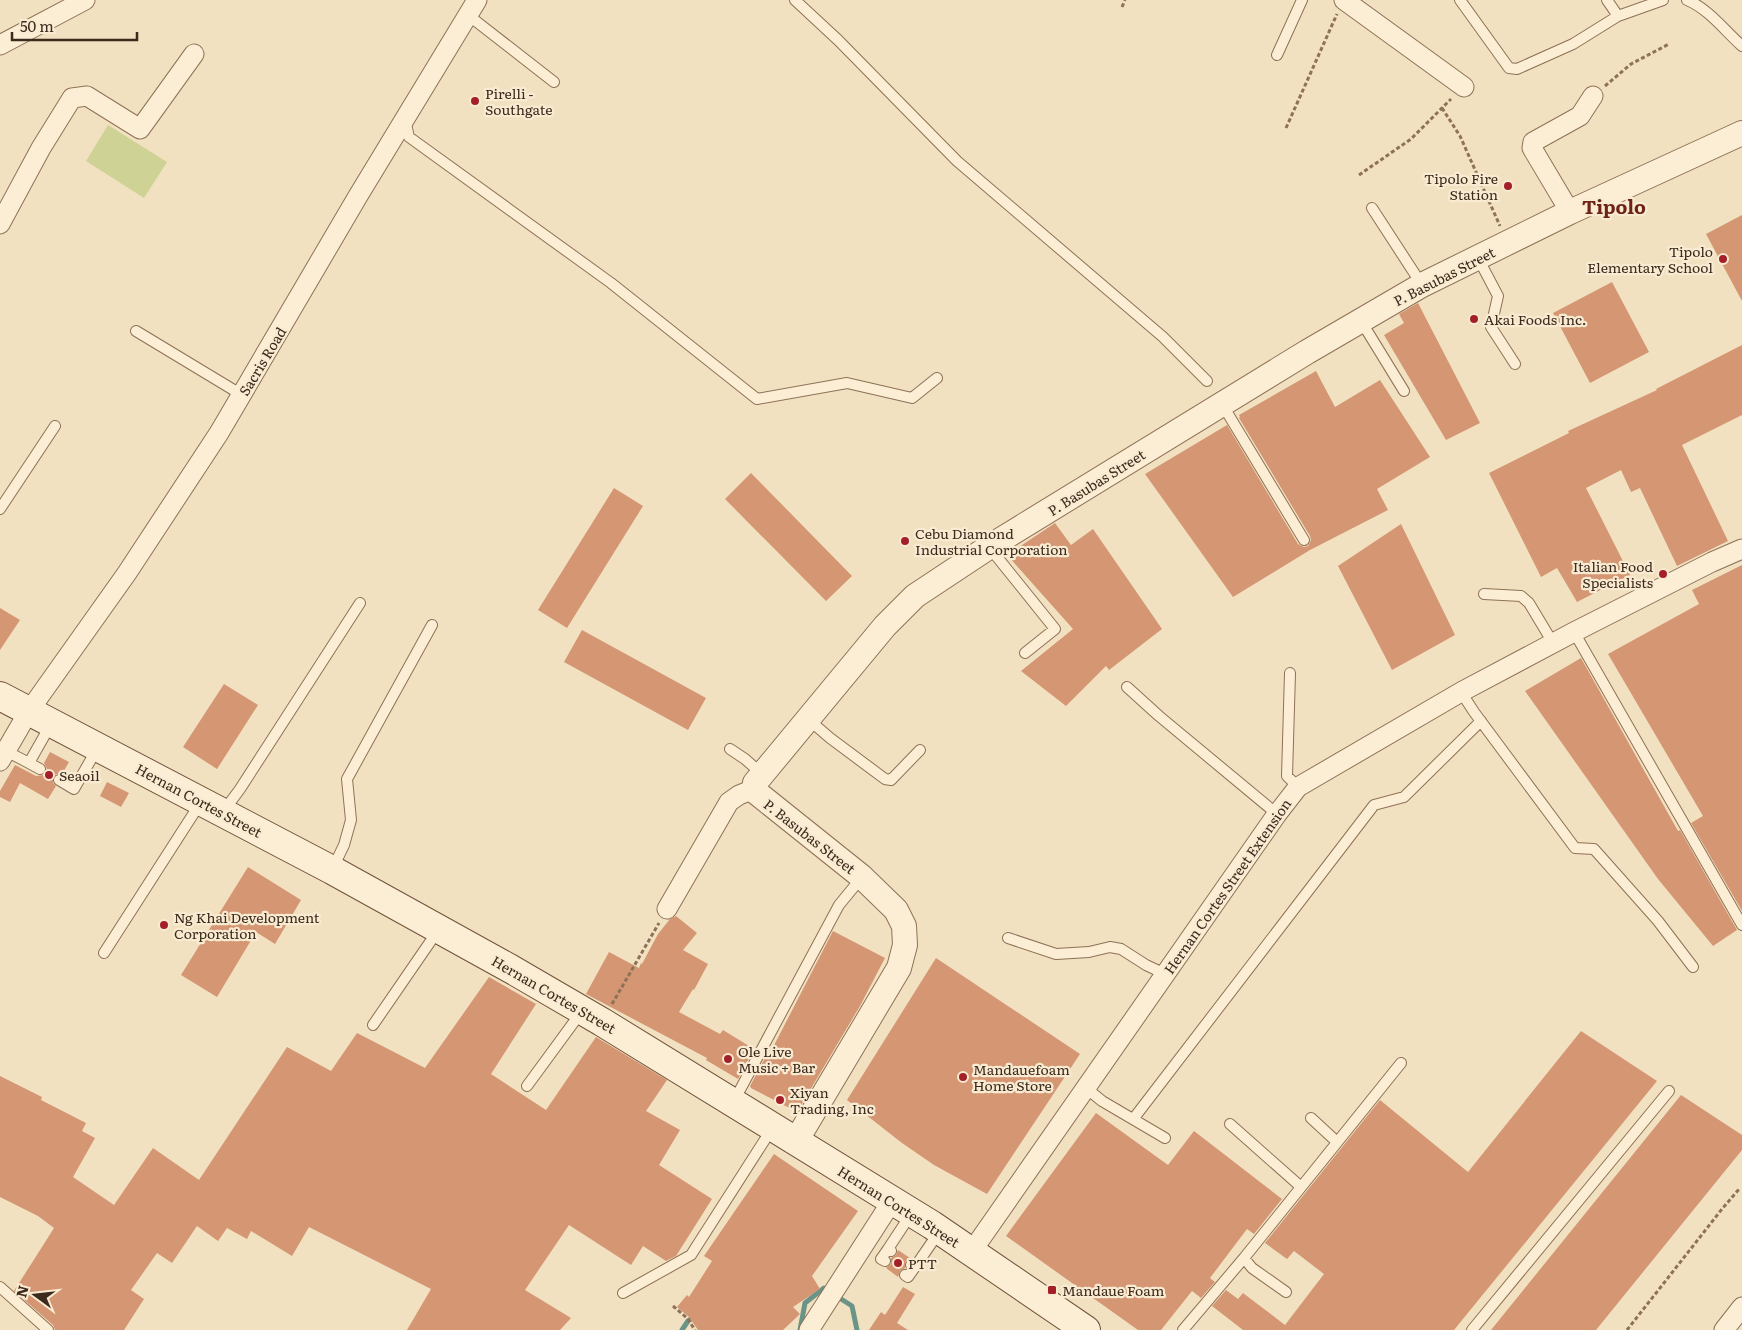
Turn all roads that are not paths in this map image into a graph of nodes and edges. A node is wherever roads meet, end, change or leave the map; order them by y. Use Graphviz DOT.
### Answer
graph roads {
  1 [pos="85,0"];
  2 [pos="795,0"];
  3 [pos="1302,0"];
  4 [pos="1460,0"];
  5 [pos="1607,0"];
  6 [pos="1663,0"];
  7 [pos="1687,0"];
  8 [pos="1341,5"];
  9 [pos="473,8"];
  10 [pos="1618,16"];
  11 [pos="0,45"];
  12 [pos="1742,46"];
  13 [pos="194,54"];
  14 [pos="1277,55"];
  15 [pos="554,82"];
  16 [pos="1464,86"];
  17 [pos="1593,96"];
  18 [pos="405,120"];
  19 [pos="1742,133"];
  20 [pos="1372,208"];
  21 [pos="1570,212"];
  22 [pos="0,224"];
  23 [pos="1478,258"];
  24 [pos="1422,285"];
  25 [pos="1361,321"];
  26 [pos="136,331"];
  27 [pos="1516,364"];
  28 [pos="937,378"];
  29 [pos="1206,381"];
  30 [pos="1404,391"];
  31 [pos="242,395"];
  32 [pos="1222,404"];
  33 [pos="55,426"];
  34 [pos="0,510"];
  35 [pos="1304,540"];
  36 [pos="989,548"];
  37 [pos="1742,548"];
  38 [pos="1484,594"];
  39 [pos="360,603"];
  40 [pos="432,625"];
  41 [pos="1574,632"];
  42 [pos="1553,644"];
  43 [pos="1025,653"];
  44 [pos="1290,673"];
  45 [pos="1127,688"];
  46 [pos="1461,692"];
  47 [pos="0,696"];
  48 [pos="40,717"];
  49 [pos="808,719"];
  50 [pos="1481,720"];
  51 [pos="98,747"];
  52 [pos="730,749"];
  53 [pos="920,750"];
  54 [pos="3,756"];
  55 [pos="28,763"];
  56 [pos="40,770"];
  57 [pos="59,780"];
  58 [pos="758,782"];
  59 [pos="1298,787"];
  60 [pos="212,807"];
  61 [pos="1277,814"];
  62 [pos="332,870"];
  63 [pos="862,877"];
  64 [pos="667,909"];
  65 [pos="1742,925"];
  66 [pos="439,928"];
  67 [pos="1008,938"];
  68 [pos="104,953"];
  69 [pos="1693,967"];
  70 [pos="1165,974"];
  71 [pos="592,1016"];
  72 [pos="372,1025"];
  73 [pos="1401,1063"];
  74 [pos="527,1086"];
  75 [pos="1086,1088"];
  76 [pos="1669,1091"];
  77 [pos="733,1102"];
  78 [pos="1134,1118"];
  79 [pos="1311,1118"];
  80 [pos="1230,1124"];
  81 [pos="773,1127"];
  82 [pos="1165,1138"];
  83 [pos="796,1141"];
  84 [pos="1337,1142"];
  85 [pos="1300,1186"];
  86 [pos="902,1207"];
  87 [pos="940,1230"];
  88 [pos="972,1251"];
  89 [pos="1244,1258"];
  90 [pos="885,1261"];
  91 [pos="905,1275"];
  92 [pos="0,1287"];
  93 [pos="1286,1292"];
  94 [pos="623,1293"];
  95 [pos="1742,1307"];
  96 [pos="48,1330"];
  97 [pos="809,1330"];
  98 [pos="1086,1330"];
  99 [pos="1183,1330"];
  100 [pos="1472,1330"];
  101 [pos="1724,1330"];
  1 -- 11 [label="street"];
  2 -- 29 [label="lane"];
  3 -- 14 [label="lane"];
  4 -- 10 [label="lane"];
  5 -- 10 [label="lane"];
  6 -- 10 [label="lane"];
  7 -- 12 [label="lane"];
  8 -- 16 [label="street"];
  9 -- 15 [label="lane"];
  9 -- 18 [label="street, Sacris Road"];
  13 -- 22 [label="street"];
  17 -- 21 [label="street"];
  18 -- 28 [label="lane"];
  18 -- 31 [label="street, Sacris Road"];
  19 -- 21 [label="street, P. Basubas Street"];
  20 -- 24 [label="lane"];
  21 -- 23 [label="street, P. Basubas Street"];
  23 -- 24 [label="street, P. Basubas Street"];
  23 -- 27 [label="lane"];
  24 -- 25 [label="street, P. Basubas Street"];
  25 -- 30 [label="lane"];
  25 -- 32 [label="street, P. Basubas Street"];
  26 -- 31 [label="lane"];
  31 -- 48 [label="street, Sacris Road"];
  32 -- 35 [label="lane"];
  32 -- 36 [label="street, P. Basubas Street"];
  33 -- 34 [label="lane"];
  36 -- 43 [label="lane"];
  36 -- 49 [label="street, P. Basubas Street"];
  37 -- 41 [label="street, Hernan Cortes Street Extension"];
  38 -- 42 [label="lane"];
  39 -- 60 [label="lane"];
  40 -- 62 [label="lane"];
  41 -- 42 [label="street, Hernan Cortes Street Extension"];
  41 -- 65 [label="lane"];
  42 -- 46 [label="street, Hernan Cortes Street Extension"];
  44 -- 59 [label="lane"];
  45 -- 61 [label="lane"];
  46 -- 50 [label="lane"];
  46 -- 59 [label="street, Hernan Cortes Street Extension"];
  47 -- 48 [label="main road, Hernan Cortes Street"];
  48 -- 51 [label="main road, Hernan Cortes Street"];
  48 -- 54 [label="street, Sacris Road"];
  48 -- 55 [label="lane"];
  49 -- 53 [label="lane"];
  49 -- 58 [label="street, P. Basubas Street"];
  50 -- 69 [label="lane"];
  50 -- 78 [label="lane"];
  51 -- 57 [label="lane"];
  51 -- 60 [label="main road, Hernan Cortes Street"];
  52 -- 58 [label="lane"];
  54 -- 55 [label="lane"];
  55 -- 56 [label="lane"];
  58 -- 63 [label="street, P. Basubas Street"];
  58 -- 64 [label="street"];
  59 -- 61 [label="street, Hernan Cortes Street Extension"];
  60 -- 62 [label="main road, Hernan Cortes Street"];
  60 -- 68 [label="lane"];
  61 -- 70 [label="street, Hernan Cortes Street Extension"];
  62 -- 66 [label="main road, Hernan Cortes Street"];
  63 -- 77 [label="lane"];
  63 -- 83 [label="street, P. Basubas Street"];
  66 -- 71 [label="main road, Hernan Cortes Street"];
  66 -- 72 [label="lane"];
  67 -- 70 [label="lane"];
  70 -- 75 [label="street, Hernan Cortes Street Extension"];
  71 -- 74 [label="lane"];
  71 -- 77 [label="main road, Hernan Cortes Street"];
  73 -- 84 [label="lane"];
  75 -- 78 [label="lane"];
  75 -- 88 [label="street, Hernan Cortes Street Extension"];
  76 -- 100 [label="lane"];
  77 -- 81 [label="main road, Hernan Cortes Street"];
  78 -- 82 [label="lane"];
  79 -- 84 [label="lane"];
  80 -- 85 [label="lane"];
  81 -- 83 [label="main road, Hernan Cortes Street"];
  81 -- 94 [label="lane"];
  83 -- 86 [label="main road, Hernan Cortes Street"];
  84 -- 85 [label="lane"];
  85 -- 89 [label="lane"];
  86 -- 87 [label="main road, Hernan Cortes Street"];
  86 -- 90 [label="lane"];
  86 -- 97 [label="street"];
  87 -- 88 [label="main road, Hernan Cortes Street"];
  87 -- 91 [label="lane"];
  88 -- 98 [label="main road, Hernan Cortes Street"];
  89 -- 93 [label="lane"];
  89 -- 99 [label="lane"];
  92 -- 96 [label="lane"];
  95 -- 101 [label="street"];
}
